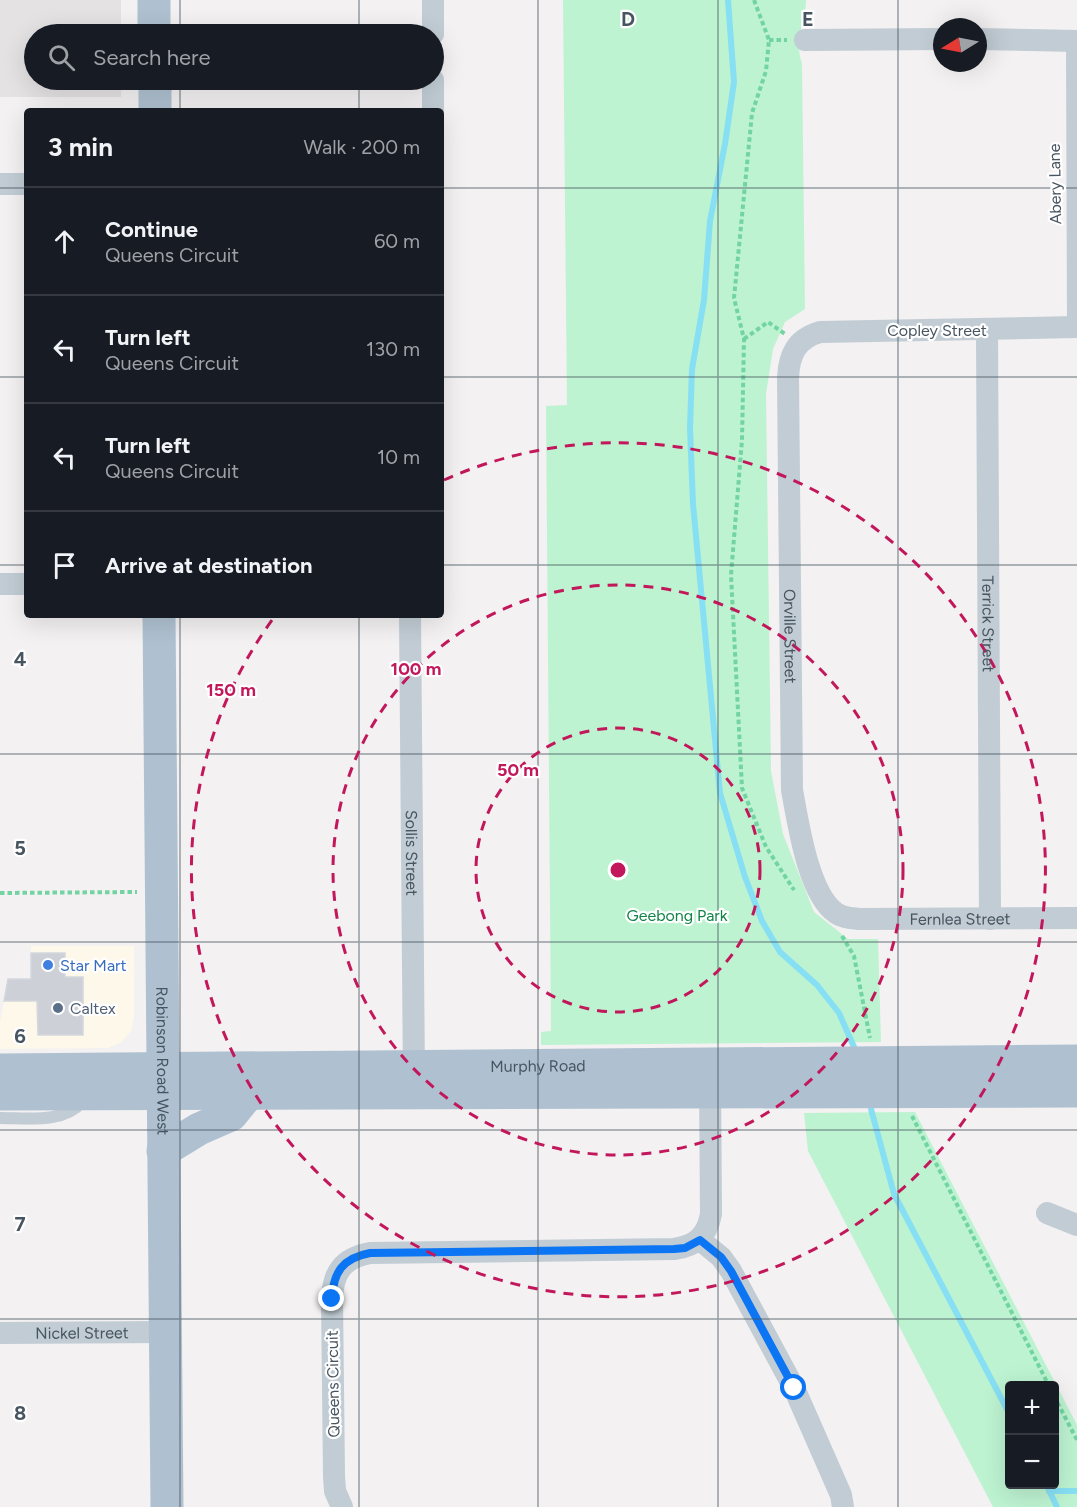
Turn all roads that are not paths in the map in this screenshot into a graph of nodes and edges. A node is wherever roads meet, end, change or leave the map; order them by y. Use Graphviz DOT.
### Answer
graph roads {
  1 [pos="154,0"];
  2 [pos="433,0"];
  3 [pos="154,24"];
  4 [pos="433,24"];
  5 [pos="933,39"];
  6 [pos="987,39"];
  7 [pos="805,40"];
  8 [pos="1074,41"];
  9 [pos="154,90"];
  10 [pos="433,90"];
  11 [pos="155,108"];
  12 [pos="433,108"];
  13 [pos="0,184"];
  14 [pos="24,184"];
  15 [pos="1075,327"];
  16 [pos="987,330"];
  17 [pos="799,342"];
  18 [pos="0,584"];
  19 [pos="24,584"];
  20 [pos="159,618"];
  21 [pos="410,618"];
  22 [pos="843,917"];
  23 [pos="1077,918"];
  24 [pos="990,919"];
  25 [pos="1077,1061"];
  26 [pos="0,1070"];
  27 [pos="710,1078"];
  28 [pos="414,1080"];
  29 [pos="163,1082"];
  30 [pos="1077,1091"];
  31 [pos="249,1093"];
  32 [pos="0,1094"];
  33 [pos="88,1095"];
  34 [pos="0,1118"];
  35 [pos="163,1151"];
  36 [pos="1047,1213"];
  37 [pos="1077,1225"];
  38 [pos="700,1240"];
  39 [pos="166,1332"];
  40 [pos="0,1333"];
  41 [pos="167,1507"];
  42 [pos="342,1507"];
  43 [pos="843,1507"];
  1 -- 3 [label="main road"];
  2 -- 4 [label="street"];
  5 -- 7 [label="street"];
  6 -- 8 [label="street"];
  8 -- 15 [label="lane, Abery Lane"];
  9 -- 11 [label="main road"];
  10 -- 12 [label="street"];
  13 -- 14 [label="street"];
  15 -- 16 [label="street, Copley Street"];
  16 -- 17 [label="street, Copley Street"];
  16 -- 24 [label="street, Terrick Street"];
  17 -- 22 [label="street, Orville Street"];
  18 -- 19 [label="street"];
  20 -- 29 [label="main road, Robinson Road West"];
  21 -- 28 [label="street, Sollis Street"];
  22 -- 24 [label="street, Fernlea Street"];
  23 -- 24 [label="street, Fernlea Street"];
  25 -- 27 [label="main road, Murphy Road"];
  26 -- 29 [label="main road, Murphy Road"];
  27 -- 28 [label="main road, Murphy Road"];
  27 -- 30 [label="main road, Murphy Road"];
  27 -- 38 [label="street"];
  28 -- 29 [label="main road, Murphy Road"];
  28 -- 31 [label="main road, Murphy Road"];
  29 -- 31 [label="main road, Murphy Road"];
  29 -- 33 [label="main road, Murphy Road"];
  29 -- 35 [label="main road, Robinson Road West"];
  31 -- 35 [label="main road"];
  32 -- 33 [label="main road, Murphy Road"];
  33 -- 34 [label="lane"];
  35 -- 39 [label="main road, Robinson Road West"];
  36 -- 37 [label="street"];
  38 -- 42 [label="street, Queens Circuit"];
  38 -- 43 [label="street"];
  39 -- 40 [label="street, Nickel Street"];
  39 -- 41 [label="main road, Robinson Road West"];
}
